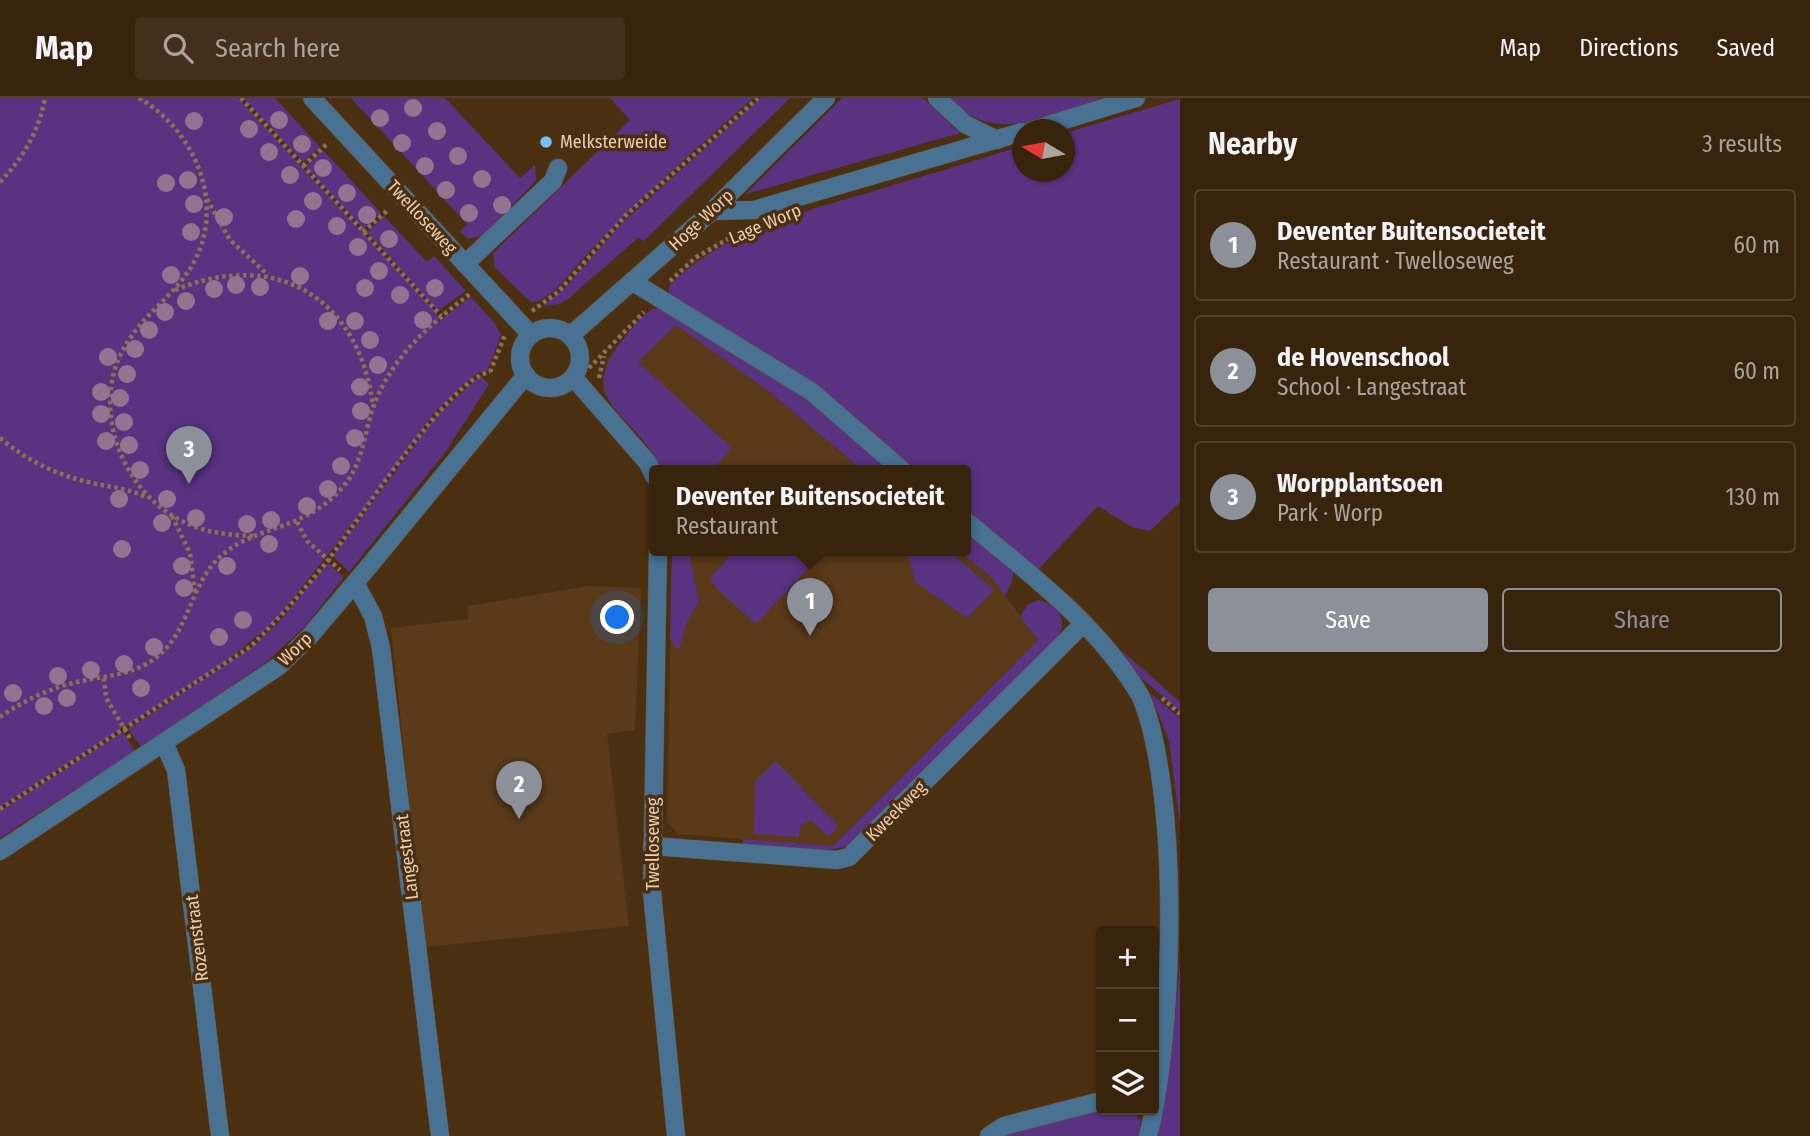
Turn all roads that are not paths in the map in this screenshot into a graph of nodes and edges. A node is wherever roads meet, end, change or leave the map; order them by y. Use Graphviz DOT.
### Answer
graph roads {
  1 [pos="312,98"];
  2 [pos="826,98"];
  3 [pos="937,98"];
  4 [pos="1136,98"];
  5 [pos="1068,119"];
  6 [pos="1012,135"];
  7 [pos="997,140"];
  8 [pos="558,168"];
  9 [pos="712,211"];
  10 [pos="465,264"];
  11 [pos="633,282"];
  12 [pos="531,335"];
  13 [pos="570,336"];
  14 [pos="526,375"];
  15 [pos="573,377"];
  16 [pos="649,465"];
  17 [pos="896,465"];
  18 [pos="971,525"];
  19 [pos="659,556"];
  20 [pos="355,583"];
  21 [pos="1083,624"];
  22 [pos="164,743"];
  23 [pos="652,845"];
  24 [pos="0,851"];
  25 [pos="1159,1061"];
  26 [pos="1096,1102"];
  27 [pos="1151,1115"];
  28 [pos="220,1136"];
  29 [pos="440,1136"];
  30 [pos="676,1136"];
  31 [pos="989,1136"];
  32 [pos="1147,1136"];
  1 -- 10 [label="street, Twelloseweg"];
  2 -- 9 [label="street, Hoge Worp"];
  3 -- 7 [label="street"];
  4 -- 5 [label="street"];
  6 -- 7 [label="street, Lage Worp"];
  7 -- 9 [label="street, Lage Worp"];
  8 -- 10 [label="street"];
  9 -- 11 [label="street, Hoge Worp"];
  10 -- 12 [label="street, Twelloseweg"];
  11 -- 13 [label="street, Hoge Worp"];
  11 -- 17 [label="street"];
  12 -- 13 [label="street"];
  12 -- 14 [label="street"];
  13 -- 15 [label="street"];
  14 -- 15 [label="street"];
  14 -- 20 [label="street, Worp"];
  15 -- 16 [label="street"];
  18 -- 21 [label="street"];
  19 -- 23 [label="street, Twelloseweg"];
  20 -- 22 [label="street, Worp"];
  20 -- 29 [label="street, Langestraat"];
  21 -- 23 [label="street, Kweekweg"];
  21 -- 25 [label="street"];
  22 -- 24 [label="street, Worp"];
  22 -- 28 [label="street, Rozenstraat"];
  23 -- 30 [label="street, Twelloseweg"];
  26 -- 31 [label="street"];
  27 -- 32 [label="street"];
}
